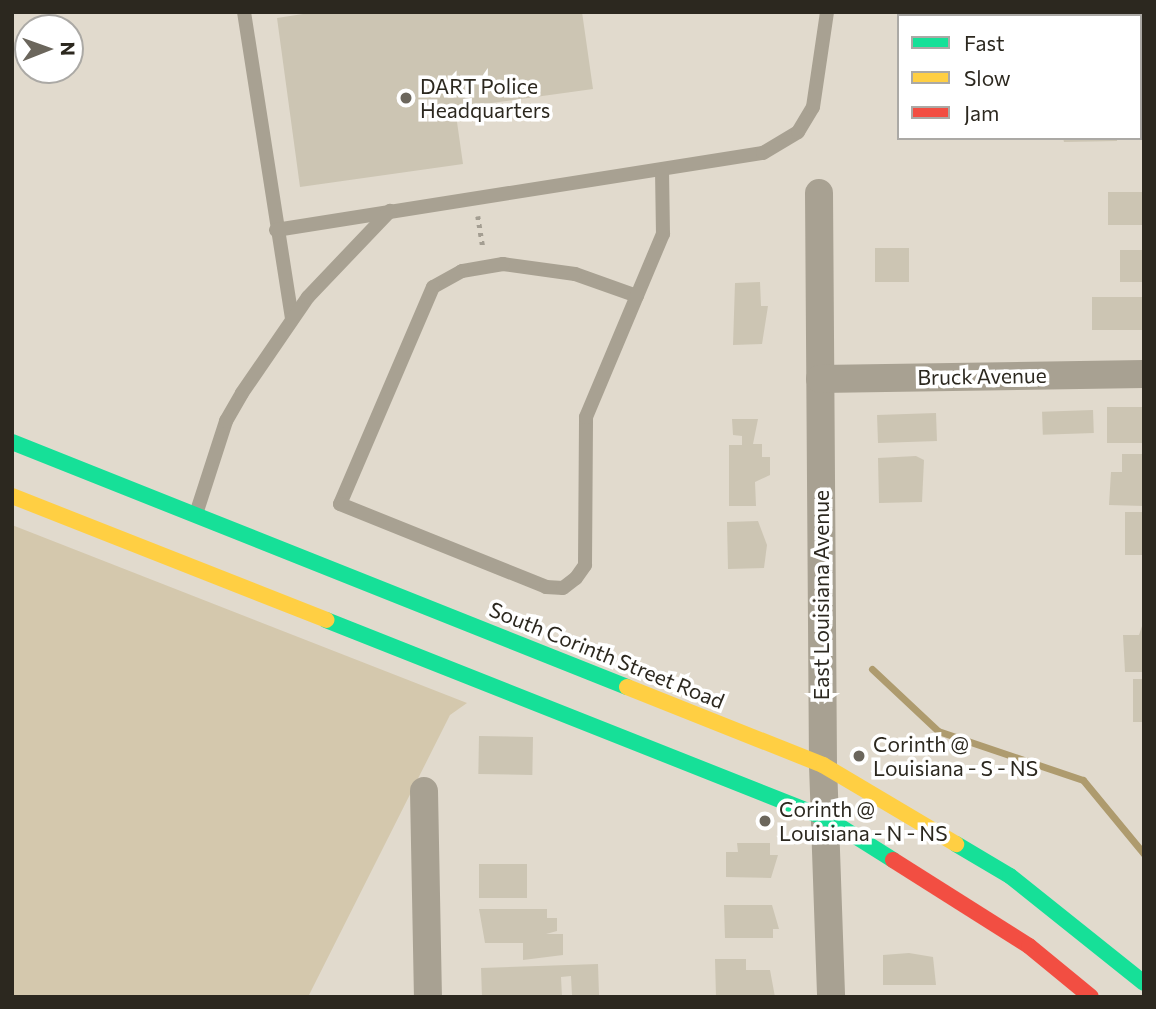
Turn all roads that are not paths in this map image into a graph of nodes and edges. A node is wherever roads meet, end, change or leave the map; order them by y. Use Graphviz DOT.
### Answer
graph roads {
  1 [pos="244,12"];
  2 [pos="827,12"];
  3 [pos="662,171"];
  4 [pos="819,193"];
  5 [pos="391,211"];
  6 [pos="276,230"];
  7 [pos="637,296"];
  8 [pos="292,319"];
  9 [pos="1144,374"];
  10 [pos="820,379"];
  11 [pos="16,444"];
  12 [pos="12,496"];
  13 [pos="197,511"];
  14 [pos="184,547"];
  15 [pos="823,765"];
  16 [pos="424,791"];
  17 [pos="828,820"];
  18 [pos="1144,984"];
  19 [pos="428,997"];
  20 [pos="831,997"];
  21 [pos="1091,997"];
  1 -- 6 [label="lane"];
  2 -- 3 [label="lane"];
  3 -- 5 [label="lane"];
  3 -- 7 [label="lane"];
  4 -- 10 [label="street, East Louisiana Avenue"];
  5 -- 6 [label="lane"];
  5 -- 8 [label="lane"];
  6 -- 8 [label="lane"];
  7 -- 7 [label="lane"];
  8 -- 13 [label="lane"];
  9 -- 10 [label="street, Bruck Avenue"];
  10 -- 15 [label="street, East Louisiana Avenue"];
  11 -- 13 [label="main road, South Corinth Street Road"];
  12 -- 14 [label="main road"];
  13 -- 14 [label="main road"];
  13 -- 15 [label="main road, South Corinth Street Road"];
  14 -- 17 [label="main road"];
  15 -- 17 [label="street, East Louisiana Avenue"];
  15 -- 18 [label="main road, South Corinth Street Road"];
  16 -- 19 [label="street"];
  17 -- 20 [label="street, East Louisiana Avenue"];
  17 -- 21 [label="main road"];
}
